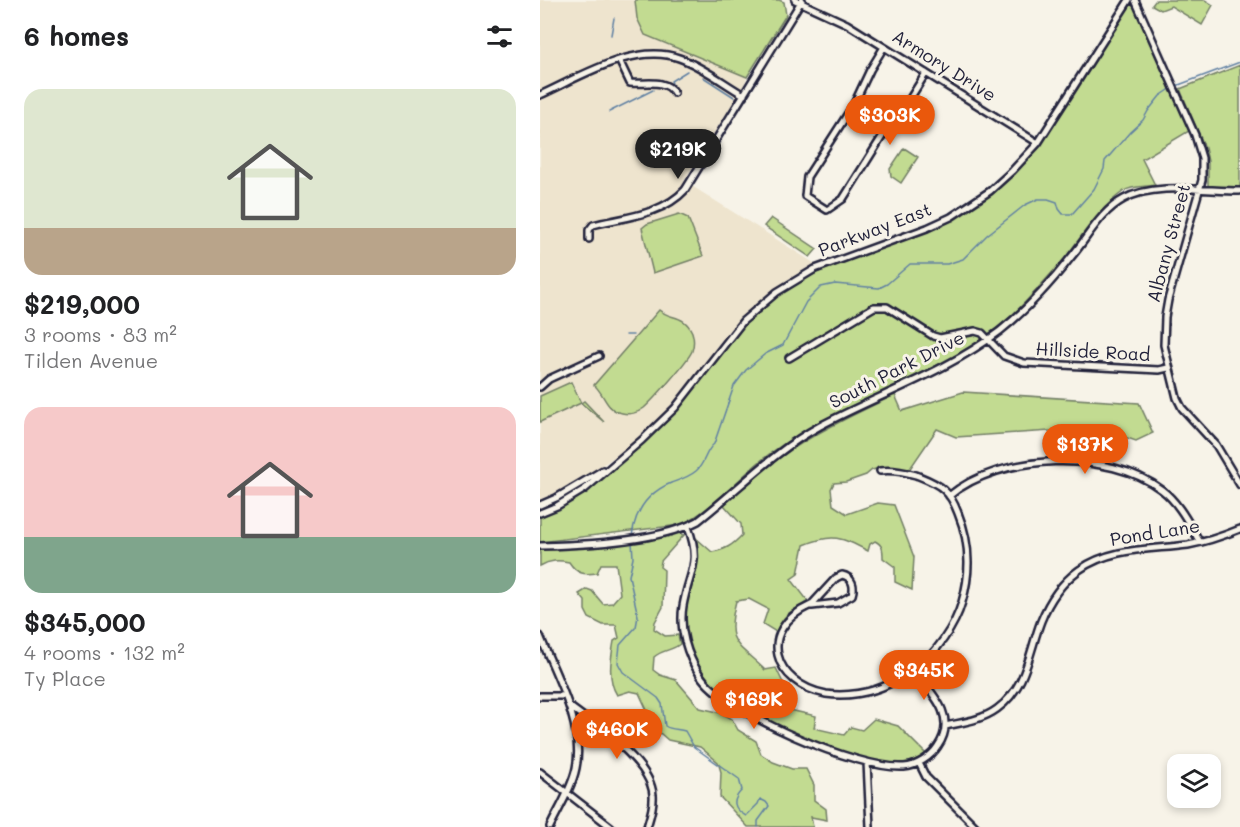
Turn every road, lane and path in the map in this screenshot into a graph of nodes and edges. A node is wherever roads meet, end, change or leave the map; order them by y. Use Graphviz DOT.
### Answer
graph roads {
  1 [pos="1129,0"];
  2 [pos="1135,0"];
  3 [pos="799,1"];
  4 [pos="884,47"];
  5 [pos="619,60"];
  6 [pos="926,73"];
  7 [pos="674,93"];
  8 [pos="540,95"];
  9 [pos="744,95"];
  10 [pos="1038,143"];
  11 [pos="1199,190"];
  12 [pos="1240,191"];
  13 [pos="589,239"];
  14 [pos="988,340"];
  15 [pos="599,356"];
  16 [pos="789,358"];
  17 [pos="1168,368"];
  18 [pos="540,387"];
  19 [pos="607,468"];
  20 [pos="880,471"];
  21 [pos="1240,485"];
  22 [pos="949,496"];
  23 [pos="540,505"];
  24 [pos="540,513"];
  25 [pos="688,526"];
  26 [pos="1240,529"];
  27 [pos="1200,542"];
  28 [pos="540,546"];
  29 [pos="811,605"];
  30 [pos="540,636"];
  31 [pos="914,672"];
  32 [pos="540,696"];
  33 [pos="565,696"];
  34 [pos="568,705"];
  35 [pos="946,726"];
  36 [pos="867,762"];
  37 [pos="919,762"];
  38 [pos="540,772"];
  39 [pos="567,793"];
  40 [pos="550,827"];
  41 [pos="611,827"];
  42 [pos="647,827"];
  43 [pos="870,827"];
  44 [pos="976,827"];
  1 -- 10 [label="street, Parkway East"];
  2 -- 11 [label="street, Albany Street"];
  3 -- 4 [label="street, Armory Drive"];
  3 -- 9 [label="street"];
  4 -- 6 [label="street, Armory Drive"];
  4 -- 6 [label="street"];
  5 -- 7 [label="street"];
  5 -- 8 [label="street"];
  5 -- 9 [label="street"];
  6 -- 10 [label="street, Armory Drive"];
  9 -- 13 [label="street"];
  10 -- 19 [label="street, Parkway East"];
  11 -- 12 [label="street, South Park Drive"];
  11 -- 14 [label="street, South Park Drive"];
  11 -- 17 [label="street, Albany Street"];
  14 -- 16 [label="street"];
  14 -- 17 [label="street, Hillside Road"];
  14 -- 25 [label="street, South Park Drive"];
  15 -- 18 [label="street"];
  17 -- 21 [label="street, Albany Street"];
  19 -- 23 [label="street, Parkway East"];
  19 -- 24 [label="street, Parkway East"];
  20 -- 22 [label="street"];
  22 -- 27 [label="street"];
  22 -- 31 [label="street"];
  25 -- 28 [label="street, South Park Drive"];
  25 -- 36 [label="street"];
  26 -- 27 [label="street, Pond Lane"];
  27 -- 35 [label="street, Pond Lane"];
  29 -- 29 [label="street"];
  29 -- 31 [label="street"];
  30 -- 33 [label="street"];
  31 -- 35 [label="street"];
  32 -- 33 [label="street"];
  33 -- 34 [label="street"];
  34 -- 39 [label="street"];
  34 -- 42 [label="street"];
  35 -- 37 [label="street"];
  36 -- 37 [label="street"];
  36 -- 43 [label="street"];
  37 -- 44 [label="street"];
  38 -- 39 [label="street"];
  39 -- 40 [label="street"];
  39 -- 41 [label="street"];
}
